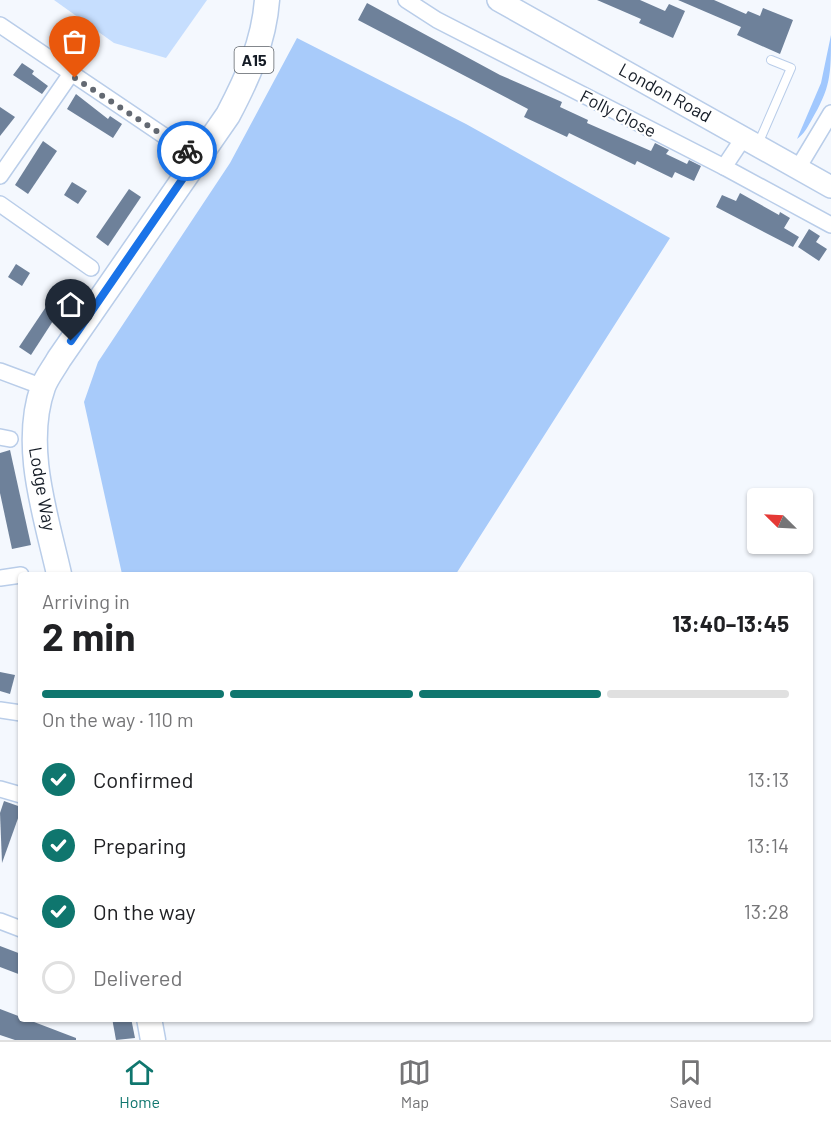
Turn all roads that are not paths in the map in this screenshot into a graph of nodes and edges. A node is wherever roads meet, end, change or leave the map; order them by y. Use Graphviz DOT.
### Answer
graph roads {
  1 [pos="267,0"];
  2 [pos="498,0"];
  3 [pos="404,1"];
  4 [pos="0,25"];
  5 [pos="771,60"];
  6 [pos="70,75"];
  7 [pos="831,113"];
  8 [pos="751,141"];
  9 [pos="197,158"];
  10 [pos="724,166"];
  11 [pos="798,168"];
  12 [pos="0,176"];
  13 [pos="831,187"];
  14 [pos="0,204"];
  15 [pos="831,225"];
  16 [pos="91,268"];
  17 [pos="0,371"];
  18 [pos="43,387"];
  19 [pos="58,572"];
  20 [pos="18,575"];
  21 [pos="0,578"];
  22 [pos="0,711"];
  23 [pos="18,714"];
  24 [pos="0,789"];
  25 [pos="18,794"];
  26 [pos="0,921"];
  27 [pos="18,928"];
  28 [pos="150,1022"];
  29 [pos="153,1040"];
  1 -- 9 [label="main road, Lodge Way / A15"];
  2 -- 8 [label="main road, London Road"];
  3 -- 10 [label="street, Folly Close"];
  4 -- 6 [label="street"];
  5 -- 8 [label="lane"];
  6 -- 9 [label="street"];
  6 -- 12 [label="street"];
  7 -- 11 [label="street"];
  8 -- 10 [label="street"];
  8 -- 11 [label="main road, London Road"];
  9 -- 18 [label="main road, Lodge Way / A15"];
  10 -- 15 [label="street, Folly Close"];
  11 -- 13 [label="main road, London Road"];
  14 -- 16 [label="street"];
  17 -- 18 [label="street"];
  18 -- 19 [label="main road, Lodge Way / A15"];
  20 -- 21 [label="street"];
  22 -- 23 [label="street"];
  24 -- 25 [label="street"];
  26 -- 27 [label="street"];
  28 -- 29 [label="main road"];
}
